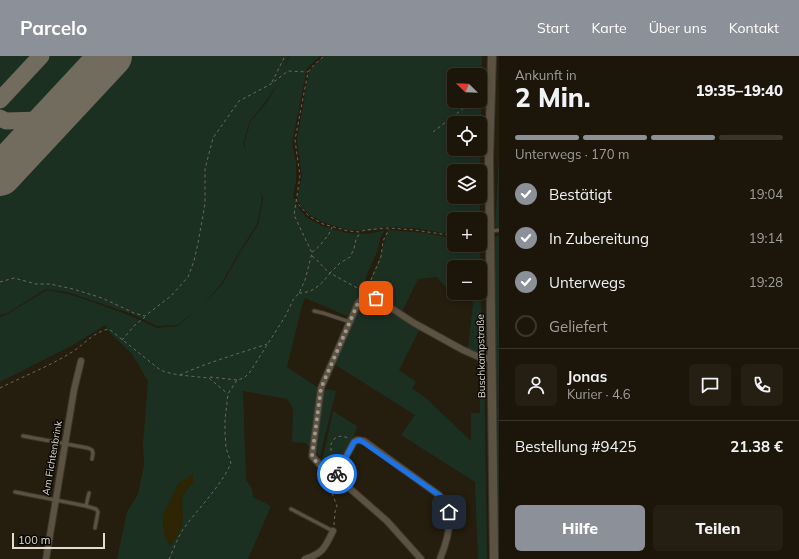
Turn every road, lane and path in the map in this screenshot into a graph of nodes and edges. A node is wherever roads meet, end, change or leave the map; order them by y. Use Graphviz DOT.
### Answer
graph roads {
  1 [pos="285,56"];
  2 [pos="324,56"];
  3 [pos="492,56"];
  4 [pos="308,72"];
  5 [pos="271,84"];
  6 [pos="464,108"];
  7 [pos="433,132"];
  8 [pos="296,198"];
  9 [pos="332,227"];
  10 [pos="390,228"];
  11 [pos="499,230"];
  12 [pos="360,232"];
  13 [pos="490,232"];
  14 [pos="447,235"];
  15 [pos="312,253"];
  16 [pos="312,256"];
  17 [pos="330,273"];
  18 [pos="0,282"];
  19 [pos="299,293"];
  20 [pos="364,296"];
  21 [pos="314,311"];
  22 [pos="146,316"];
  23 [pos="350,322"];
  24 [pos="121,340"];
  25 [pos="268,344"];
  26 [pos="491,359"];
  27 [pos="81,360"];
  28 [pos="179,375"];
  29 [pos="210,378"];
  30 [pos="237,380"];
  31 [pos="0,388"];
  32 [pos="228,394"];
  33 [pos="23,436"];
  34 [pos="355,442"];
  35 [pos="65,443"];
  36 [pos="330,451"];
  37 [pos="92,460"];
  38 [pos="337,476"];
  39 [pos="15,492"];
  40 [pos="89,493"];
  41 [pos="55,500"];
  42 [pos="86,506"];
  43 [pos="291,509"];
  44 [pos="95,528"];
  45 [pos="333,531"];
  46 [pos="46,559"];
  47 [pos="169,559"];
  48 [pos="305,559"];
  49 [pos="421,559"];
  50 [pos="440,559"];
  51 [pos="494,559"];
  1 -- 5 [label="path"];
  2 -- 4 [label="path"];
  3 -- 13 [label="main road, Buschkampstraße"];
  4 -- 5 [label="path"];
  4 -- 8 [label="path"];
  5 -- 22 [label="path"];
  6 -- 7 [label="path"];
  8 -- 9 [label="path"];
  8 -- 15 [label="path"];
  9 -- 12 [label="path"];
  9 -- 15 [label="path"];
  10 -- 12 [label="path"];
  10 -- 14 [label="path"];
  10 -- 20 [label="path"];
  11 -- 13 [label="lane"];
  12 -- 17 [label="path"];
  13 -- 26 [label="main road, Buschkampstraße"];
  15 -- 16 [label="path"];
  16 -- 17 [label="path"];
  16 -- 19 [label="path"];
  17 -- 19 [label="path"];
  17 -- 20 [label="path"];
  18 -- 22 [label="path"];
  19 -- 25 [label="path"];
  20 -- 23 [label="street"];
  20 -- 26 [label="street"];
  21 -- 23 [label="lane"];
  22 -- 24 [label="path"];
  23 -- 38 [label="street"];
  24 -- 28 [label="path"];
  24 -- 31 [label="path"];
  25 -- 28 [label="path"];
  25 -- 30 [label="path"];
  26 -- 51 [label="main road, Buschkampstraße"];
  27 -- 35 [label="street, Am Fichtenbrink"];
  28 -- 29 [label="path"];
  29 -- 30 [label="path"];
  29 -- 32 [label="path"];
  30 -- 32 [label="path"];
  32 -- 47 [label="path"];
  33 -- 35 [label="lane"];
  34 -- 36 [label="path"];
  34 -- 38 [label="street"];
  34 -- 50 [label="street"];
  35 -- 37 [label="lane"];
  35 -- 41 [label="street, Am Fichtenbrink"];
  38 -- 45 [label="path"];
  38 -- 49 [label="street"];
  39 -- 41 [label="lane"];
  40 -- 42 [label="lane"];
  41 -- 42 [label="lane"];
  41 -- 46 [label="street, Am Fichtenbrink"];
  42 -- 44 [label="lane"];
  43 -- 45 [label="lane"];
  45 -- 48 [label="street"];
}
